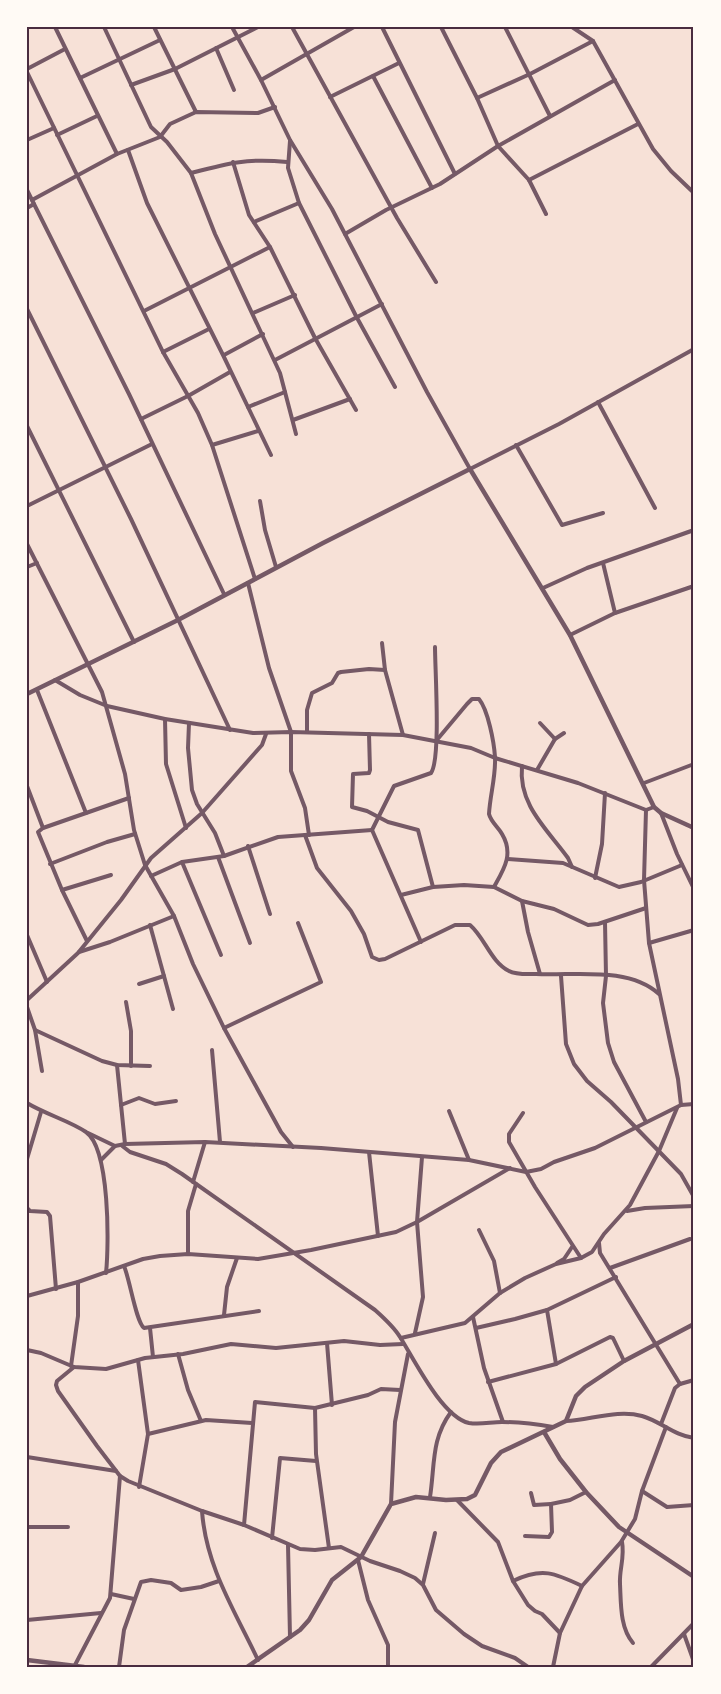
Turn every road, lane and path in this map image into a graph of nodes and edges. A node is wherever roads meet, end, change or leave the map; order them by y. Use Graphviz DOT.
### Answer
graph roads {
  1 [pos="55,27"];
  2 [pos="104,27"];
  3 [pos="154,27"];
  4 [pos="232,27"];
  5 [pos="258,27"];
  6 [pos="292,27"];
  7 [pos="354,27"];
  8 [pos="382,27"];
  9 [pos="441,27"];
  10 [pos="505,27"];
  11 [pos="572,27"];
  12 [pos="238,38"];
  13 [pos="160,40"];
  14 [pos="593,41"];
  15 [pos="216,48"];
  16 [pos="65,49"];
  17 [pos="307,54"];
  18 [pos="119,59"];
  19 [pos="399,63"];
  20 [pos="175,69"];
  21 [pos="27,71"];
  22 [pos="530,74"];
  23 [pos="373,76"];
  24 [pos="80,78"];
  25 [pos="261,80"];
  26 [pos="615,80"];
  27 [pos="130,84"];
  28 [pos="234,90"];
  29 [pos="330,98"];
  30 [pos="477,98"];
  31 [pos="275,107"];
  32 [pos="196,111"];
  33 [pos="97,116"];
  34 [pos="550,116"];
  35 [pos="638,124"];
  36 [pos="54,128"];
  37 [pos="57,135"];
  38 [pos="160,137"];
  39 [pos="27,140"];
  40 [pos="290,140"];
  41 [pos="498,146"];
  42 [pos="128,150"];
  43 [pos="117,154"];
  44 [pos="233,162"];
  45 [pos="287,162"];
  46 [pos="191,173"];
  47 [pos="455,174"];
  48 [pos="76,177"];
  49 [pos="529,180"];
  50 [pos="432,188"];
  51 [pos="27,190"];
  52 [pos="694,193"];
  53 [pos="33,202"];
  54 [pos="300,203"];
  55 [pos="27,208"];
  56 [pos="392,208"];
  57 [pos="546,214"];
  58 [pos="254,222"];
  59 [pos="345,234"];
  60 [pos="270,247"];
  61 [pos="231,268"];
  62 [pos="436,282"];
  63 [pos="190,288"];
  64 [pos="295,295"];
  65 [pos="382,304"];
  66 [pos="27,309"];
  67 [pos="144,311"];
  68 [pos="253,313"];
  69 [pos="29,316"];
  70 [pos="356,316"];
  71 [pos="209,328"];
  72 [pos="262,334"];
  73 [pos="315,338"];
  74 [pos="694,349"];
  75 [pos="164,352"];
  76 [pos="224,356"];
  77 [pos="275,360"];
  78 [pos="230,372"];
  79 [pos="395,387"];
  80 [pos="285,392"];
  81 [pos="188,396"];
  82 [pos="350,399"];
  83 [pos="598,402"];
  84 [pos="248,407"];
  85 [pos="356,410"];
  86 [pos="141,419"];
  87 [pos="293,420"];
  88 [pos="27,426"];
  89 [pos="258,430"];
  90 [pos="296,434"];
  91 [pos="152,444"];
  92 [pos="516,445"];
  93 [pos="212,446"];
  94 [pos="271,455"];
  95 [pos="105,467"];
  96 [pos="470,469"];
  97 [pos="58,492"];
  98 [pos="260,501"];
  99 [pos="27,506"];
  100 [pos="241,507"];
  101 [pos="655,508"];
  102 [pos="233,509"];
  103 [pos="603,513"];
  104 [pos="694,530"];
  105 [pos="27,544"];
  106 [pos="37,563"];
  107 [pos="603,564"];
  108 [pos="27,567"];
  109 [pos="276,567"];
  110 [pos="255,579"];
  111 [pos="248,583"];
  112 [pos="694,586"];
  113 [pos="543,588"];
  114 [pos="224,594"];
  115 [pos="615,613"];
  116 [pos="178,620"];
  117 [pos="570,635"];
  118 [pos="134,642"];
  119 [pos="382,643"];
  120 [pos="435,647"];
  121 [pos="89,664"];
  122 [pos="385,670"];
  123 [pos="55,680"];
  124 [pos="37,690"];
  125 [pos="27,694"];
  126 [pos="107,706"];
  127 [pos="165,719"];
  128 [pos="189,723"];
  129 [pos="540,723"];
  130 [pos="230,730"];
  131 [pos="291,732"];
  132 [pos="307,732"];
  133 [pos="564,733"];
  134 [pos="266,734"];
  135 [pos="369,734"];
  136 [pos="403,735"];
  137 [pos="555,739"];
  138 [pos="436,741"];
  139 [pos="495,758"];
  140 [pos="694,764"];
  141 [pos="522,766"];
  142 [pos="537,770"];
  143 [pos="644,783"];
  144 [pos="27,786"];
  145 [pos="606,793"];
  146 [pos="129,798"];
  147 [pos="654,807"];
  148 [pos="646,810"];
  149 [pos="86,813"];
  150 [pos="202,813"];
  151 [pos="661,813"];
  152 [pos="380,818"];
  153 [pos="43,828"];
  154 [pos="186,828"];
  155 [pos="694,828"];
  156 [pos="372,830"];
  157 [pos="135,834"];
  158 [pos="307,835"];
  159 [pos="248,846"];
  160 [pos="224,856"];
  161 [pos="218,857"];
  162 [pos="508,859"];
  163 [pos="182,862"];
  164 [pos="50,864"];
  165 [pos="145,865"];
  166 [pos="682,865"];
  167 [pos="572,867"];
  168 [pos="111,875"];
  169 [pos="151,876"];
  170 [pos="595,878"];
  171 [pos="644,880"];
  172 [pos="433,887"];
  173 [pos="494,887"];
  174 [pos="694,889"];
  175 [pos="62,890"];
  176 [pos="401,895"];
  177 [pos="522,901"];
  178 [pos="646,908"];
  179 [pos="270,914"];
  180 [pos="174,916"];
  181 [pos="605,922"];
  182 [pos="298,923"];
  183 [pos="150,925"];
  184 [pos="694,930"];
  185 [pos="27,935"];
  186 [pos="87,942"];
  187 [pos="421,942"];
  188 [pos="250,943"];
  189 [pos="649,943"];
  190 [pos="78,953"];
  191 [pos="221,955"];
  192 [pos="540,974"];
  193 [pos="164,975"];
  194 [pos="561,976"];
  195 [pos="606,976"];
  196 [pos="46,982"];
  197 [pos="139,984"];
  198 [pos="659,994"];
  199 [pos="27,1000"];
  200 [pos="126,1002"];
  201 [pos="27,1007"];
  202 [pos="173,1009"];
  203 [pos="224,1028"];
  204 [pos="35,1030"];
  205 [pos="212,1050"];
  206 [pos="117,1065"];
  207 [pos="131,1066"];
  208 [pos="150,1066"];
  209 [pos="42,1071"];
  210 [pos="176,1101"];
  211 [pos="27,1104"];
  212 [pos="694,1104"];
  213 [pos="121,1106"];
  214 [pos="679,1106"];
  215 [pos="41,1112"];
  216 [pos="449,1112"];
  217 [pos="523,1113"];
  218 [pos="646,1122"];
  219 [pos="634,1128"];
  220 [pos="88,1133"];
  221 [pos="205,1142"];
  222 [pos="220,1142"];
  223 [pos="123,1145"];
  224 [pos="115,1146"];
  225 [pos="292,1147"];
  226 [pos="659,1151"];
  227 [pos="369,1152"];
  228 [pos="422,1157"];
  229 [pos="27,1159"];
  230 [pos="101,1160"];
  231 [pos="469,1160"];
  232 [pos="510,1168"];
  233 [pos="526,1172"];
  234 [pos="694,1179"];
  235 [pos="686,1181"];
  236 [pos="195,1183"];
  237 [pos="694,1197"];
  238 [pos="694,1206"];
  239 [pos="27,1208"];
  240 [pos="626,1211"];
  241 [pos="417,1222"];
  242 [pos="479,1230"];
  243 [pos="378,1236"];
  244 [pos="690,1239"];
  245 [pos="599,1242"];
  246 [pos="572,1247"];
  247 [pos="592,1252"];
  248 [pos="295,1253"];
  249 [pos="600,1253"];
  250 [pos="188,1254"];
  251 [pos="237,1258"];
  252 [pos="581,1258"];
  253 [pos="556,1264"];
  254 [pos="124,1266"];
  255 [pos="610,1268"];
  256 [pos="106,1273"];
  257 [pos="616,1277"];
  258 [pos="78,1282"];
  259 [pos="56,1289"];
  260 [pos="500,1293"];
  261 [pos="27,1296"];
  262 [pos="547,1310"];
  263 [pos="259,1311"];
  264 [pos="224,1315"];
  265 [pos="473,1317"];
  266 [pos="694,1324"];
  267 [pos="150,1328"];
  268 [pos="476,1328"];
  269 [pos="415,1333"];
  270 [pos="401,1338"];
  271 [pos="327,1343"];
  272 [pos="404,1344"];
  273 [pos="656,1344"];
  274 [pos="27,1350"];
  275 [pos="408,1353"];
  276 [pos="178,1354"];
  277 [pos="153,1357"];
  278 [pos="138,1360"];
  279 [pos="624,1361"];
  280 [pos="556,1364"];
  281 [pos="73,1366"];
  282 [pos="694,1380"];
  283 [pos="488,1382"];
  284 [pos="680,1384"];
  285 [pos="400,1390"];
  286 [pos="332,1404"];
  287 [pos="315,1408"];
  288 [pos="451,1412"];
  289 [pos="201,1421"];
  290 [pos="566,1421"];
  291 [pos="504,1422"];
  292 [pos="252,1423"];
  293 [pos="664,1425"];
  294 [pos="554,1427"];
  295 [pos="544,1432"];
  296 [pos="148,1434"];
  297 [pos="694,1438"];
  298 [pos="27,1457"];
  299 [pos="316,1461"];
  300 [pos="117,1471"];
  301 [pos="120,1476"];
  302 [pos="139,1487"];
  303 [pos="642,1491"];
  304 [pos="586,1492"];
  305 [pos="531,1493"];
  306 [pos="430,1497"];
  307 [pos="457,1500"];
  308 [pos="391,1504"];
  309 [pos="551,1504"];
  310 [pos="694,1505"];
  311 [pos="202,1511"];
  312 [pos="244,1525"];
  313 [pos="27,1527"];
  314 [pos="68,1527"];
  315 [pos="435,1533"];
  316 [pos="626,1533"];
  317 [pos="525,1536"];
  318 [pos="272,1538"];
  319 [pos="621,1542"];
  320 [pos="288,1545"];
  321 [pos="329,1548"];
  322 [pos="359,1559"];
  323 [pos="694,1577"];
  324 [pos="219,1581"];
  325 [pos="513,1581"];
  326 [pos="423,1585"];
  327 [pos="582,1586"];
  328 [pos="111,1594"];
  329 [pos="134,1599"];
  330 [pos="102,1613"];
  331 [pos="27,1620"];
  332 [pos="694,1623"];
  333 [pos="560,1633"];
  334 [pos="684,1634"];
  335 [pos="290,1637"];
  336 [pos="633,1643"];
  337 [pos="27,1660"];
  338 [pos="258,1660"];
  339 [pos="694,1662"];
  340 [pos="54,1665"];
  341 [pos="75,1665"];
  342 [pos="653,1666"];
  343 [pos="84,1667"];
  344 [pos="120,1667"];
  345 [pos="247,1667"];
  346 [pos="388,1667"];
  347 [pos="528,1667"];
  348 [pos="553,1667"];
  1 -- 16 [label="street"];
  2 -- 18 [label="street"];
  3 -- 13 [label="street"];
  4 -- 12 [label="street"];
  5 -- 12 [label="street"];
  6 -- 17 [label="street"];
  7 -- 17 [label="street"];
  8 -- 19 [label="street"];
  9 -- 30 [label="street"];
  10 -- 22 [label="street"];
  11 -- 14 [label="street"];
  12 -- 15 [label="street"];
  12 -- 25 [label="street"];
  13 -- 18 [label="street"];
  13 -- 20 [label="street"];
  14 -- 22 [label="street"];
  14 -- 26 [label="street"];
  15 -- 20 [label="street"];
  15 -- 28 [label="street"];
  16 -- 21 [label="street"];
  16 -- 24 [label="street"];
  17 -- 25 [label="street"];
  17 -- 29 [label="street"];
  18 -- 24 [label="street"];
  18 -- 27 [label="street"];
  19 -- 23 [label="street"];
  19 -- 47 [label="street"];
  20 -- 27 [label="street"];
  20 -- 32 [label="street"];
  21 -- 36 [label="street"];
  22 -- 30 [label="street"];
  22 -- 34 [label="street"];
  23 -- 29 [label="street"];
  23 -- 50 [label="street"];
  24 -- 33 [label="street"];
  25 -- 31 [label="street"];
  26 -- 34 [label="street"];
  26 -- 35 [label="street"];
  27 -- 38 [label="street"];
  29 -- 56 [label="street"];
  30 -- 41 [label="street"];
  31 -- 32 [label="street"];
  31 -- 40 [label="street"];
  32 -- 38 [label="street"];
  33 -- 37 [label="street"];
  33 -- 43 [label="street"];
  34 -- 41 [label="street"];
  35 -- 49 [label="street"];
  35 -- 52 [label="street"];
  36 -- 37 [label="street"];
  36 -- 39 [label="street"];
  37 -- 48 [label="street"];
  38 -- 42 [label="street"];
  38 -- 46 [label="street"];
  40 -- 45 [label="street"];
  40 -- 59 [label="street"];
  41 -- 47 [label="street"];
  41 -- 49 [label="street"];
  42 -- 43 [label="street"];
  42 -- 63 [label="street"];
  43 -- 48 [label="street"];
  44 -- 45 [label="street"];
  44 -- 46 [label="street"];
  44 -- 58 [label="street"];
  45 -- 54 [label="street"];
  46 -- 61 [label="street"];
  47 -- 50 [label="street"];
  48 -- 53 [label="street"];
  48 -- 67 [label="street"];
  49 -- 57 [label="street"];
  50 -- 56 [label="street"];
  51 -- 53 [label="street"];
  53 -- 55 [label="street"];
  53 -- 86 [label="street"];
  54 -- 58 [label="street"];
  54 -- 70 [label="street"];
  56 -- 59 [label="street"];
  56 -- 62 [label="street"];
  58 -- 60 [label="street"];
  59 -- 65 [label="street"];
  60 -- 61 [label="street"];
  60 -- 64 [label="street"];
  61 -- 63 [label="street"];
  61 -- 68 [label="street"];
  63 -- 67 [label="street"];
  63 -- 71 [label="street"];
  64 -- 68 [label="street"];
  64 -- 73 [label="street"];
  65 -- 70 [label="street"];
  65 -- 96 [label="street"];
  66 -- 69 [label="street"];
  67 -- 75 [label="street"];
  68 -- 72 [label="street"];
  69 -- 95 [label="street"];
  70 -- 73 [label="street"];
  70 -- 79 [label="street"];
  71 -- 75 [label="street"];
  71 -- 76 [label="street"];
  72 -- 76 [label="street"];
  72 -- 77 [label="street"];
  73 -- 77 [label="street"];
  73 -- 82 [label="street"];
  74 -- 83 [label="street"];
  75 -- 81 [label="street"];
  76 -- 78 [label="street"];
  77 -- 80 [label="street"];
  78 -- 81 [label="street"];
  78 -- 84 [label="street"];
  80 -- 84 [label="street"];
  80 -- 87 [label="street"];
  81 -- 86 [label="street"];
  81 -- 93 [label="street"];
  82 -- 85 [label="street"];
  82 -- 87 [label="street"];
  83 -- 92 [label="street"];
  83 -- 101 [label="street"];
  84 -- 89 [label="street"];
  86 -- 91 [label="street"];
  87 -- 90 [label="street"];
  88 -- 97 [label="street"];
  89 -- 93 [label="street"];
  89 -- 94 [label="street"];
  91 -- 95 [label="street"];
  91 -- 114 [label="street"];
  92 -- 96 [label="street"];
  92 -- 103 [label="street"];
  93 -- 102 [label="street"];
  95 -- 97 [label="street"];
  95 -- 116 [label="street"];
  96 -- 109 [label="street"];
  96 -- 113 [label="street"];
  97 -- 99 [label="street"];
  97 -- 118 [label="street"];
  98 -- 109 [label="street"];
  100 -- 102 [label="street"];
  102 -- 110 [label="street"];
  104 -- 107 [label="street"];
  105 -- 106 [label="street"];
  106 -- 108 [label="street"];
  106 -- 121 [label="street"];
  107 -- 113 [label="street"];
  107 -- 115 [label="street"];
  109 -- 110 [label="street"];
  110 -- 111 [label="street"];
  111 -- 114 [label="street"];
  111 -- 131 [label="street"];
  112 -- 115 [label="street"];
  113 -- 117 [label="street"];
  114 -- 116 [label="street"];
  115 -- 117 [label="street"];
  116 -- 118 [label="street"];
  116 -- 130 [label="street"];
  117 -- 143 [label="street"];
  118 -- 121 [label="street"];
  119 -- 122 [label="street"];
  120 -- 138 [label="street"];
  121 -- 123 [label="street"];
  121 -- 126 [label="street"];
  122 -- 132 [label="street"];
  122 -- 136 [label="street"];
  123 -- 124 [label="street"];
  123 -- 126 [label="street"];
  124 -- 125 [label="street"];
  124 -- 149 [label="street"];
  126 -- 127 [label="street"];
  126 -- 146 [label="street"];
  127 -- 128 [label="street"];
  127 -- 154 [label="street"];
  128 -- 130 [label="street"];
  128 -- 150 [label="street"];
  129 -- 137 [label="street"];
  130 -- 134 [label="street"];
  131 -- 132 [label="street"];
  131 -- 134 [label="street"];
  131 -- 158 [label="street"];
  132 -- 135 [label="street"];
  133 -- 137 [label="street"];
  134 -- 150 [label="street"];
  135 -- 136 [label="street"];
  135 -- 152 [label="street"];
  136 -- 138 [label="street"];
  137 -- 142 [label="street"];
  138 -- 139 [label="street"];
  138 -- 139 [label="street"];
  138 -- 152 [label="street"];
  139 -- 141 [label="street"];
  139 -- 162 [label="street"];
  140 -- 143 [label="street"];
  141 -- 142 [label="street"];
  141 -- 167 [label="street"];
  142 -- 145 [label="street"];
  143 -- 147 [label="street"];
  144 -- 153 [label="street"];
  145 -- 148 [label="street"];
  145 -- 170 [label="street"];
  146 -- 149 [label="street"];
  146 -- 157 [label="street"];
  147 -- 148 [label="street"];
  147 -- 151 [label="street"];
  148 -- 171 [label="street"];
  149 -- 153 [label="street"];
  150 -- 154 [label="street"];
  150 -- 160 [label="street"];
  151 -- 155 [label="street"];
  151 -- 166 [label="street"];
  152 -- 156 [label="street"];
  152 -- 172 [label="street"];
  153 -- 164 [label="street"];
  154 -- 165 [label="street"];
  156 -- 158 [label="street"];
  156 -- 176 [label="street"];
  157 -- 164 [label="street"];
  157 -- 165 [label="street"];
  158 -- 159 [label="street"];
  158 -- 187 [label="street"];
  159 -- 160 [label="street"];
  159 -- 179 [label="street"];
  160 -- 161 [label="street"];
  161 -- 163 [label="street"];
  161 -- 188 [label="street"];
  162 -- 167 [label="street"];
  162 -- 173 [label="street"];
  163 -- 169 [label="street"];
  163 -- 191 [label="street"];
  164 -- 175 [label="street"];
  165 -- 169 [label="street"];
  165 -- 186 [label="street"];
  166 -- 171 [label="street"];
  166 -- 174 [label="street"];
  167 -- 170 [label="street"];
  168 -- 175 [label="street"];
  169 -- 180 [label="street"];
  170 -- 171 [label="street"];
  171 -- 178 [label="street"];
  172 -- 173 [label="street"];
  172 -- 176 [label="street"];
  173 -- 177 [label="street"];
  175 -- 186 [label="street"];
  176 -- 187 [label="street"];
  177 -- 181 [label="street"];
  177 -- 192 [label="street"];
  178 -- 181 [label="street"];
  178 -- 189 [label="street"];
  180 -- 183 [label="street"];
  180 -- 203 [label="street"];
  181 -- 195 [label="street"];
  182 -- 203 [label="street"];
  183 -- 190 [label="street"];
  183 -- 193 [label="street"];
  184 -- 189 [label="street"];
  185 -- 196 [label="street"];
  186 -- 190 [label="street"];
  187 -- 192 [label="street"];
  189 -- 198 [label="street"];
  190 -- 196 [label="street"];
  192 -- 194 [label="street"];
  193 -- 197 [label="street"];
  193 -- 202 [label="street"];
  194 -- 195 [label="street"];
  194 -- 219 [label="street"];
  195 -- 198 [label="street"];
  195 -- 218 [label="street"];
  196 -- 199 [label="street"];
  198 -- 214 [label="street"];
  200 -- 207 [label="street"];
  201 -- 204 [label="street"];
  203 -- 225 [label="street"];
  204 -- 206 [label="street"];
  204 -- 209 [label="street"];
  205 -- 222 [label="street"];
  206 -- 207 [label="street"];
  206 -- 213 [label="street"];
  207 -- 208 [label="street"];
  210 -- 213 [label="street"];
  211 -- 215 [label="street"];
  212 -- 214 [label="street"];
  213 -- 223 [label="street"];
  214 -- 218 [label="street"];
  214 -- 226 [label="street"];
  215 -- 220 [label="street"];
  215 -- 229 [label="street"];
  216 -- 231 [label="street"];
  217 -- 233 [label="street"];
  218 -- 219 [label="street"];
  219 -- 226 [label="street"];
  219 -- 233 [label="street"];
  220 -- 224 [label="street"];
  220 -- 230 [label="street"];
  221 -- 222 [label="street"];
  221 -- 223 [label="street"];
  221 -- 236 [label="street"];
  222 -- 225 [label="street"];
  223 -- 224 [label="street"];
  223 -- 236 [label="street"];
  224 -- 230 [label="street"];
  225 -- 227 [label="street"];
  226 -- 235 [label="street"];
  226 -- 240 [label="street"];
  227 -- 228 [label="street"];
  227 -- 243 [label="street"];
  228 -- 231 [label="street"];
  228 -- 241 [label="street"];
  230 -- 256 [label="street"];
  231 -- 232 [label="street"];
  232 -- 233 [label="street"];
  232 -- 241 [label="street"];
  233 -- 246 [label="street"];
  234 -- 235 [label="street"];
  235 -- 237 [label="street"];
  236 -- 248 [label="street"];
  236 -- 250 [label="street"];
  238 -- 240 [label="street"];
  239 -- 259 [label="street"];
  240 -- 245 [label="street"];
  241 -- 243 [label="street"];
  241 -- 269 [label="street"];
  242 -- 260 [label="street"];
  243 -- 248 [label="street"];
  244 -- 255 [label="street"];
  245 -- 247 [label="street"];
  245 -- 249 [label="street"];
  246 -- 252 [label="street"];
  246 -- 253 [label="street"];
  247 -- 249 [label="street"];
  247 -- 252 [label="street"];
  248 -- 251 [label="street"];
  248 -- 270 [label="street"];
  249 -- 255 [label="street"];
  250 -- 251 [label="street"];
  250 -- 254 [label="street"];
  251 -- 264 [label="street"];
  252 -- 253 [label="street"];
  253 -- 260 [label="street"];
  254 -- 256 [label="street"];
  254 -- 267 [label="street"];
  255 -- 257 [label="street"];
  256 -- 258 [label="street"];
  257 -- 262 [label="street"];
  257 -- 273 [label="street"];
  258 -- 259 [label="street"];
  258 -- 281 [label="street"];
  259 -- 261 [label="street"];
  260 -- 265 [label="street"];
  262 -- 268 [label="street"];
  262 -- 280 [label="street"];
  263 -- 264 [label="street"];
  264 -- 267 [label="street"];
  265 -- 268 [label="street"];
  265 -- 269 [label="street"];
  266 -- 273 [label="street"];
  267 -- 277 [label="street"];
  268 -- 283 [label="street"];
  269 -- 270 [label="street"];
  270 -- 272 [label="street"];
  271 -- 272 [label="street"];
  271 -- 276 [label="street"];
  271 -- 286 [label="street"];
  272 -- 275 [label="street"];
  273 -- 279 [label="street"];
  273 -- 284 [label="street"];
  274 -- 281 [label="street"];
  275 -- 285 [label="street"];
  275 -- 288 [label="street"];
  276 -- 277 [label="street"];
  276 -- 289 [label="street"];
  277 -- 278 [label="street"];
  278 -- 281 [label="street"];
  278 -- 296 [label="street"];
  279 -- 280 [label="street"];
  279 -- 290 [label="street"];
  280 -- 283 [label="street"];
  281 -- 300 [label="street"];
  282 -- 284 [label="street"];
  283 -- 291 [label="street"];
  284 -- 293 [label="street"];
  285 -- 286 [label="street"];
  285 -- 308 [label="street"];
  286 -- 287 [label="street"];
  287 -- 292 [label="street"];
  287 -- 299 [label="street"];
  288 -- 291 [label="street"];
  288 -- 306 [label="street"];
  289 -- 292 [label="street"];
  289 -- 296 [label="street"];
  290 -- 293 [label="street"];
  290 -- 294 [label="street"];
  291 -- 294 [label="street"];
  292 -- 312 [label="street"];
  293 -- 297 [label="street"];
  293 -- 303 [label="street"];
  294 -- 295 [label="street"];
  295 -- 304 [label="street"];
  295 -- 307 [label="street"];
  296 -- 302 [label="street"];
  298 -- 300 [label="street"];
  299 -- 318 [label="street"];
  299 -- 321 [label="street"];
  300 -- 301 [label="street"];
  301 -- 302 [label="street"];
  301 -- 328 [label="street"];
  302 -- 311 [label="street"];
  303 -- 310 [label="street"];
  303 -- 316 [label="street"];
  304 -- 309 [label="street"];
  304 -- 316 [label="street"];
  305 -- 309 [label="street"];
  306 -- 307 [label="street"];
  306 -- 308 [label="street"];
  307 -- 325 [label="street"];
  308 -- 322 [label="street"];
  309 -- 317 [label="street"];
  311 -- 312 [label="street"];
  311 -- 324 [label="street"];
  312 -- 318 [label="street"];
  313 -- 314 [label="street"];
  315 -- 326 [label="street"];
  316 -- 319 [label="street"];
  316 -- 323 [label="street"];
  318 -- 320 [label="street"];
  319 -- 327 [label="street"];
  319 -- 336 [label="street"];
  320 -- 321 [label="street"];
  320 -- 335 [label="street"];
  321 -- 322 [label="street"];
  322 -- 326 [label="street"];
  322 -- 335 [label="street"];
  322 -- 346 [label="street"];
  324 -- 329 [label="street"];
  324 -- 338 [label="street"];
  325 -- 327 [label="street"];
  325 -- 333 [label="street"];
  326 -- 347 [label="street"];
  327 -- 333 [label="street"];
  328 -- 329 [label="street"];
  328 -- 330 [label="street"];
  329 -- 344 [label="street"];
  330 -- 331 [label="street"];
  330 -- 341 [label="street"];
  332 -- 334 [label="street"];
  333 -- 348 [label="street"];
  334 -- 339 [label="street"];
  334 -- 342 [label="street"];
  335 -- 338 [label="street"];
  337 -- 340 [label="street"];
  338 -- 345 [label="street"];
  340 -- 341 [label="street"];
  341 -- 343 [label="street"];
}
